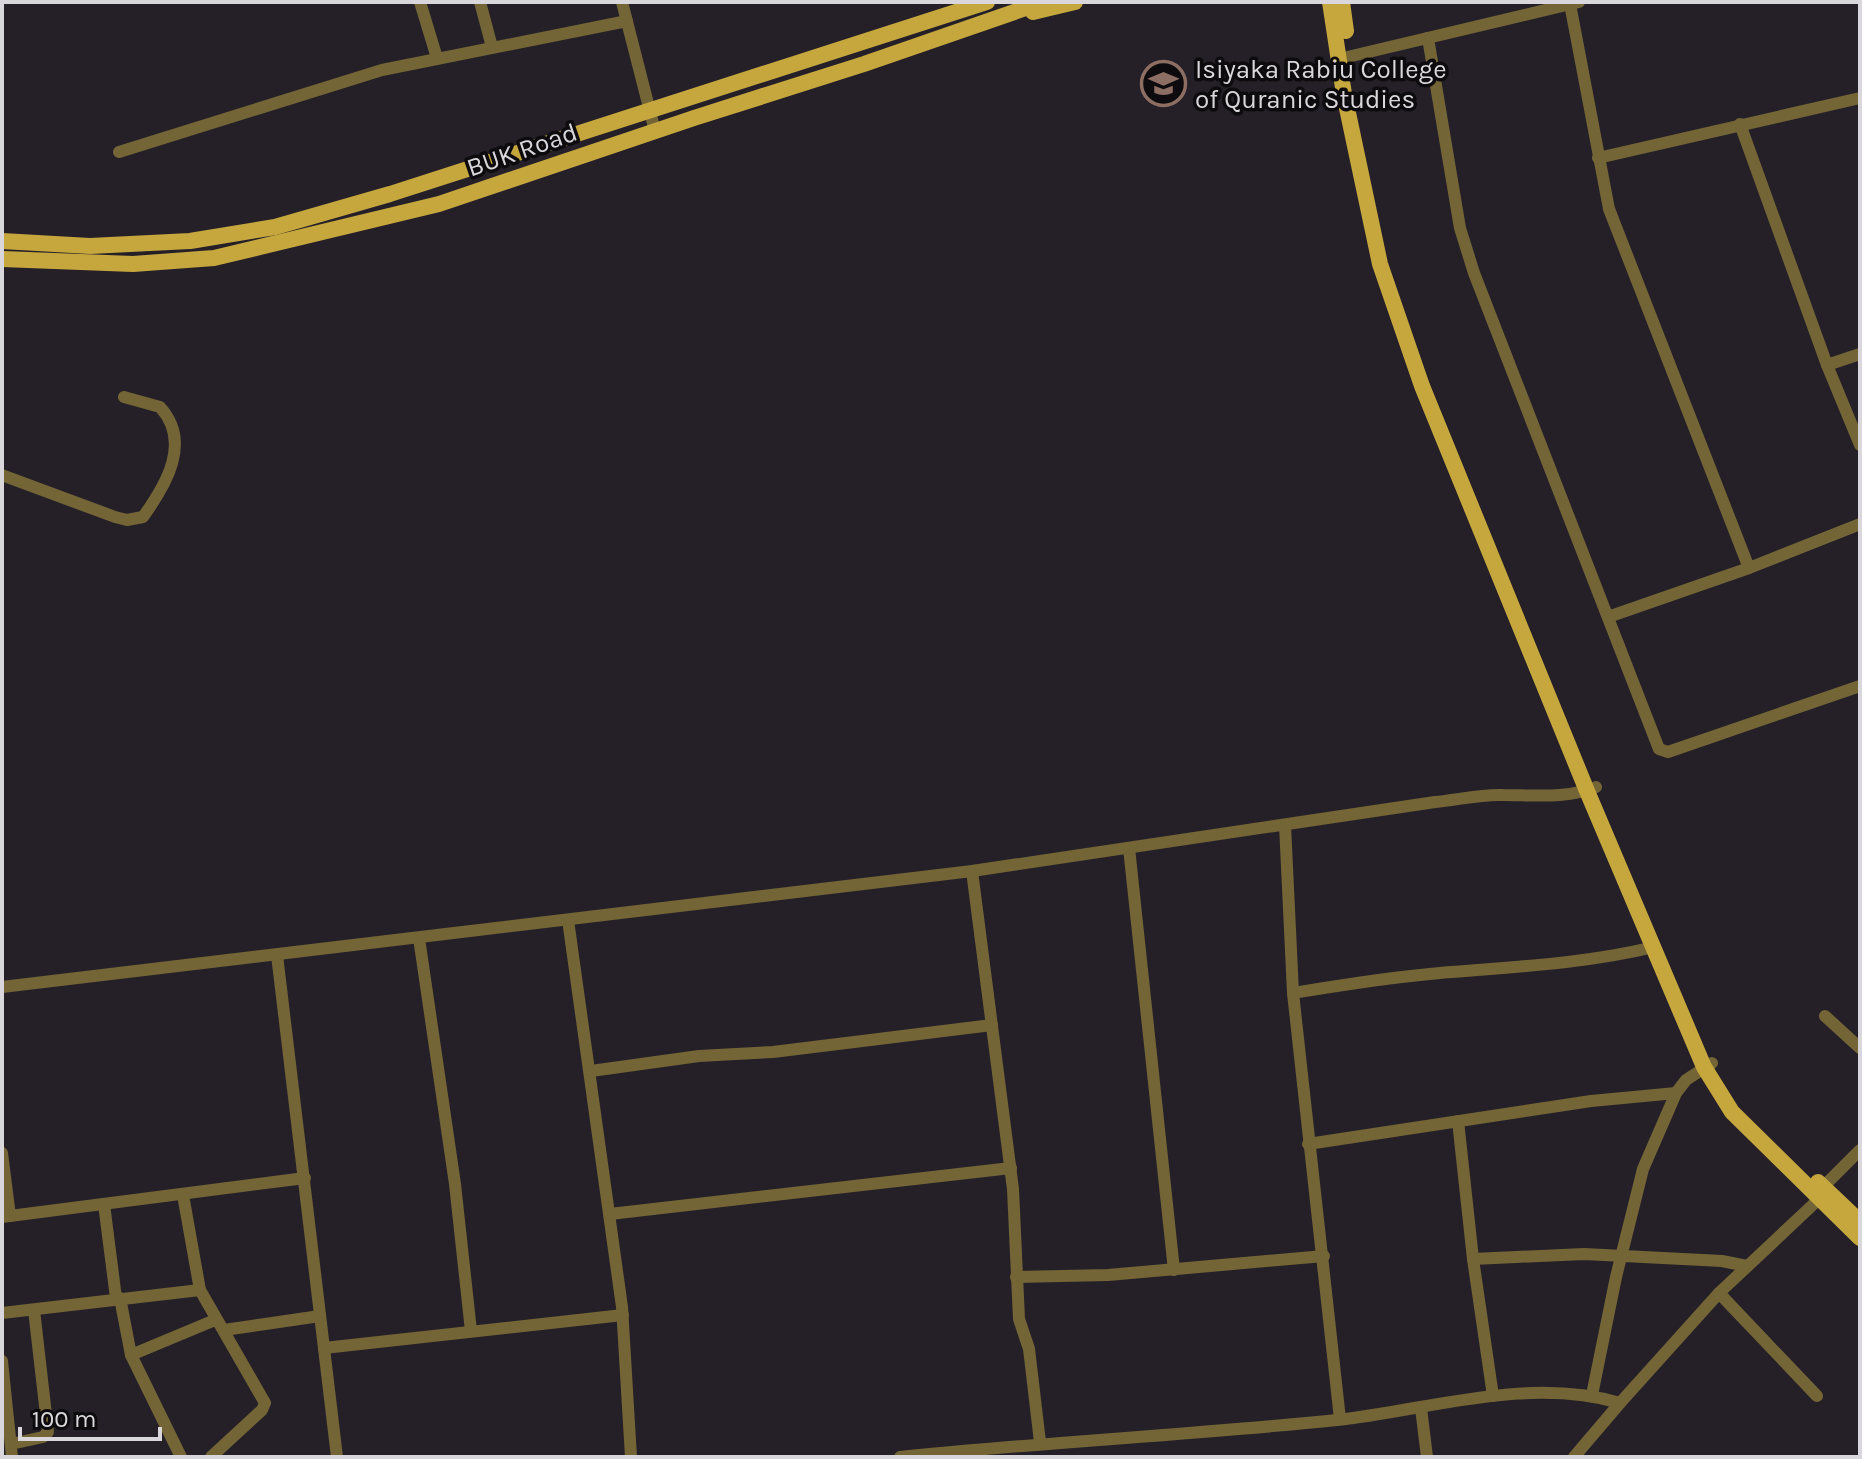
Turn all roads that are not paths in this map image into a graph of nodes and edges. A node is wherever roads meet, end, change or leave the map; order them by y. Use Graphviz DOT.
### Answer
graph roads {
  1 [pos="420,2"];
  2 [pos="480,2"];
  3 [pos="622,2"];
  4 [pos="987,2"];
  5 [pos="1043,2"];
  6 [pos="1075,2"];
  7 [pos="1330,2"];
  8 [pos="1342,2"];
  9 [pos="1575,3"];
  10 [pos="1019,10"];
  11 [pos="627,21"];
  12 [pos="1428,38"];
  13 [pos="492,47"];
  14 [pos="437,58"];
  15 [pos="1344,58"];
  16 [pos="1860,98"];
  17 [pos="649,109"];
  18 [pos="1740,124"];
  19 [pos="655,131"];
  20 [pos="119,152"];
  21 [pos="1598,158"];
  22 [pos="2,241"];
  23 [pos="2,259"];
  24 [pos="1860,354"];
  25 [pos="1827,365"];
  26 [pos="124,397"];
  27 [pos="1860,445"];
  28 [pos="2,475"];
  29 [pos="1860,524"];
  30 [pos="1749,568"];
  31 [pos="1608,617"];
  32 [pos="1860,686"];
  33 [pos="1591,789"];
  34 [pos="1285,825"];
  35 [pos="1129,848"];
  36 [pos="972,871"];
  37 [pos="568,920"];
  38 [pos="419,938"];
  39 [pos="1654,947"];
  40 [pos="277,955"];
  41 [pos="2,987"];
  42 [pos="1293,993"];
  43 [pos="1825,1016"];
  44 [pos="992,1025"];
  45 [pos="1860,1048"];
  46 [pos="1708,1065"];
  47 [pos="591,1071"];
  48 [pos="1676,1093"];
  49 [pos="1458,1121"];
  50 [pos="1308,1144"];
  51 [pos="1860,1150"];
  52 [pos="2,1153"];
  53 [pos="1011,1168"];
  54 [pos="305,1178"];
  55 [pos="1821,1193"];
  56 [pos="183,1195"];
  57 [pos="104,1204"];
  58 [pos="610,1214"];
  59 [pos="6,1217"];
  60 [pos="1860,1222"];
  61 [pos="1860,1238"];
  62 [pos="1324,1256"];
  63 [pos="1621,1256"];
  64 [pos="1473,1259"];
  65 [pos="1747,1266"];
  66 [pos="1174,1270"];
  67 [pos="1016,1277"];
  68 [pos="200,1290"];
  69 [pos="1719,1293"];
  70 [pos="118,1298"];
  71 [pos="34,1310"];
  72 [pos="2,1313"];
  73 [pos="623,1315"];
  74 [pos="320,1316"];
  75 [pos="219,1325"];
  76 [pos="471,1331"];
  77 [pos="324,1348"];
  78 [pos="131,1355"];
  79 [pos="2,1361"];
  80 [pos="1592,1395"];
  81 [pos="1493,1396"];
  82 [pos="1817,1396"];
  83 [pos="1620,1403"];
  84 [pos="1421,1408"];
  85 [pos="1340,1419"];
  86 [pos="1040,1442"];
  87 [pos="12,1451"];
  88 [pos="964,1454"];
  89 [pos="1578,1456"];
  90 [pos="181,1457"];
  91 [pos="211,1457"];
  92 [pos="337,1457"];
  93 [pos="631,1457"];
  94 [pos="900,1457"];
  95 [pos="1427,1457"];
  1 -- 14 [label="street"];
  2 -- 13 [label="street"];
  3 -- 11 [label="street"];
  4 -- 17 [label="main road, BUK Road"];
  5 -- 10 [label="main road, BUK Road"];
  6 -- 10 [label="main road"];
  7 -- 15 [label="main road"];
  8 -- 15 [label="main road"];
  9 -- 12 [label="street"];
  9 -- 21 [label="street"];
  10 -- 19 [label="main road, BUK Road"];
  11 -- 13 [label="street"];
  11 -- 17 [label="street"];
  12 -- 15 [label="street"];
  12 -- 31 [label="street"];
  13 -- 14 [label="street"];
  14 -- 20 [label="street"];
  15 -- 33 [label="main road"];
  16 -- 18 [label="street"];
  17 -- 19 [label="street"];
  17 -- 22 [label="main road, BUK Road"];
  18 -- 21 [label="street"];
  18 -- 25 [label="street"];
  19 -- 23 [label="main road, BUK Road"];
  21 -- 30 [label="street"];
  24 -- 25 [label="street"];
  25 -- 27 [label="street"];
  26 -- 28 [label="street"];
  29 -- 30 [label="street"];
  30 -- 31 [label="street"];
  31 -- 32 [label="street"];
  33 -- 34 [label="street"];
  33 -- 39 [label="main road"];
  33 -- 46 [label="main road"];
  34 -- 35 [label="street"];
  34 -- 42 [label="street"];
  35 -- 36 [label="street"];
  35 -- 66 [label="street"];
  36 -- 37 [label="street"];
  36 -- 44 [label="street"];
  37 -- 38 [label="street"];
  37 -- 47 [label="street"];
  38 -- 40 [label="street"];
  38 -- 76 [label="street"];
  39 -- 42 [label="street"];
  39 -- 46 [label="main road"];
  40 -- 41 [label="street"];
  40 -- 54 [label="street"];
  42 -- 50 [label="street"];
  43 -- 45 [label="street"];
  44 -- 47 [label="street"];
  44 -- 53 [label="street"];
  46 -- 48 [label="street"];
  46 -- 55 [label="main road"];
  47 -- 58 [label="street"];
  48 -- 49 [label="street"];
  48 -- 63 [label="street"];
  49 -- 50 [label="street"];
  49 -- 64 [label="street"];
  50 -- 62 [label="street"];
  51 -- 55 [label="street"];
  52 -- 59 [label="street"];
  53 -- 58 [label="street"];
  53 -- 67 [label="street"];
  54 -- 56 [label="street"];
  54 -- 74 [label="street"];
  55 -- 60 [label="main road"];
  55 -- 61 [label="main road"];
  55 -- 65 [label="street"];
  56 -- 57 [label="street"];
  56 -- 68 [label="street"];
  57 -- 59 [label="street"];
  57 -- 70 [label="street"];
  58 -- 73 [label="street"];
  62 -- 66 [label="street"];
  62 -- 85 [label="street"];
  63 -- 64 [label="street"];
  63 -- 65 [label="street"];
  63 -- 80 [label="street"];
  64 -- 81 [label="street"];
  65 -- 69 [label="street"];
  66 -- 67 [label="street"];
  67 -- 86 [label="street"];
  68 -- 70 [label="street"];
  68 -- 75 [label="street"];
  69 -- 82 [label="street"];
  69 -- 83 [label="street"];
  70 -- 71 [label="street"];
  70 -- 78 [label="street"];
  71 -- 72 [label="street"];
  71 -- 87 [label="street"];
  73 -- 76 [label="street"];
  73 -- 93 [label="street"];
  74 -- 75 [label="street"];
  74 -- 77 [label="street"];
  75 -- 78 [label="street"];
  75 -- 91 [label="street"];
  76 -- 77 [label="street"];
  77 -- 92 [label="street"];
  78 -- 90 [label="street"];
  79 -- 87 [label="street"];
  80 -- 81 [label="street"];
  80 -- 83 [label="street"];
  81 -- 84 [label="street"];
  83 -- 89 [label="street"];
  84 -- 85 [label="street"];
  84 -- 95 [label="street"];
  85 -- 86 [label="street"];
  86 -- 88 [label="street"];
  88 -- 94 [label="street"];
}
